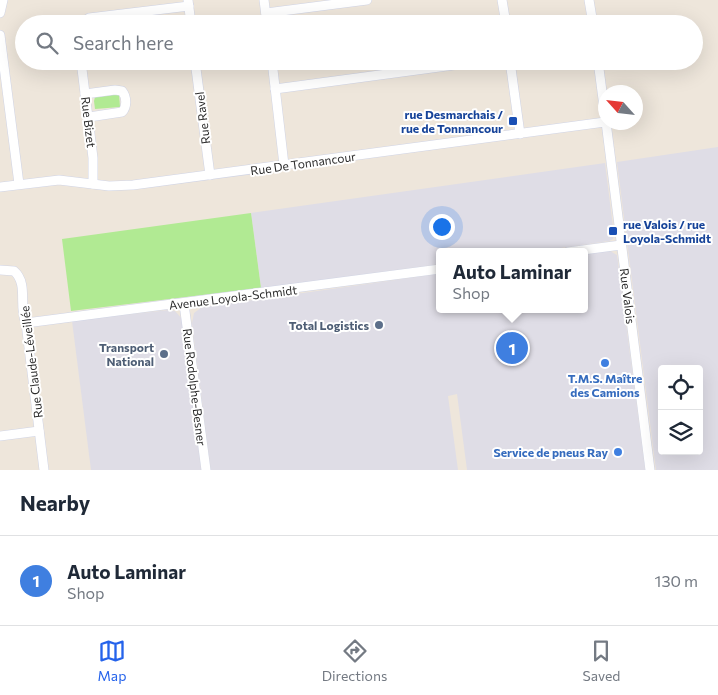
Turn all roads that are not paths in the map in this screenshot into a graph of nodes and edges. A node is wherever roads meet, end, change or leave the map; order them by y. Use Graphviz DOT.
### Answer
graph roads {
  1 [pos="3,0"];
  2 [pos="264,0"];
  3 [pos="367,0"];
  4 [pos="502,0"];
  5 [pos="589,0"];
  6 [pos="341,2"];
  7 [pos="188,3"];
  8 [pos="266,13"];
  9 [pos="0,14"];
  10 [pos="109,15"];
  11 [pos="504,15"];
  12 [pos="592,15"];
  13 [pos="0,35"];
  14 [pos="82,70"];
  15 [pos="197,70"];
  16 [pos="273,70"];
  17 [pos="417,70"];
  18 [pos="511,70"];
  19 [pos="599,70"];
  20 [pos="601,85"];
  21 [pos="275,89"];
  22 [pos="86,94"];
  23 [pos="89,117"];
  24 [pos="598,123"];
  25 [pos="606,130"];
  26 [pos="520,134"];
  27 [pos="284,165"];
  28 [pos="210,175"];
  29 [pos="19,184"];
  30 [pos="93,184"];
  31 [pos="0,187"];
  32 [pos="621,245"];
  33 [pos="588,249"];
  34 [pos="0,270"];
  35 [pos="436,270"];
  36 [pos="184,304"];
  37 [pos="26,323"];
  38 [pos="39,431"];
  39 [pos="0,436"];
  40 [pos="44,470"];
  41 [pos="206,470"];
  42 [pos="650,470"];
  1 -- 9 [label="street"];
  2 -- 8 [label="street"];
  3 -- 6 [label="street"];
  4 -- 11 [label="street"];
  5 -- 12 [label="street"];
  6 -- 8 [label="street"];
  7 -- 10 [label="street"];
  13 -- 29 [label="street"];
  14 -- 22 [label="street, Rue Bizet"];
  15 -- 28 [label="street, Rue Ravel"];
  16 -- 21 [label="street"];
  17 -- 21 [label="street"];
  18 -- 26 [label="street"];
  19 -- 20 [label="street, Rue Valois"];
  21 -- 27 [label="street"];
  22 -- 23 [label="street, Rue Bizet"];
  22 -- 23 [label="street"];
  23 -- 30 [label="street, Rue Bizet"];
  24 -- 26 [label="street, Rue De Tonnancour"];
  25 -- 32 [label="street, Rue Valois"];
  26 -- 27 [label="street, Rue De Tonnancour"];
  27 -- 28 [label="street, Rue De Tonnancour"];
  28 -- 30 [label="street, Rue De Tonnancour"];
  29 -- 30 [label="street, Rue De Tonnancour"];
  29 -- 31 [label="street, Rue De Tonnancour"];
  32 -- 33 [label="street"];
  32 -- 42 [label="street, Rue Valois"];
  34 -- 37 [label="street, Rue Claude-Léveillée"];
  35 -- 36 [label="street, Avenue Loyola-Schmidt"];
  36 -- 37 [label="street, Avenue Loyola-Schmidt"];
  36 -- 41 [label="street, Rue Rodolphe-Besner"];
  37 -- 38 [label="street, Rue Claude-Léveillée"];
  38 -- 39 [label="street"];
  38 -- 40 [label="street, Rue Claude-Léveillée"];
}
